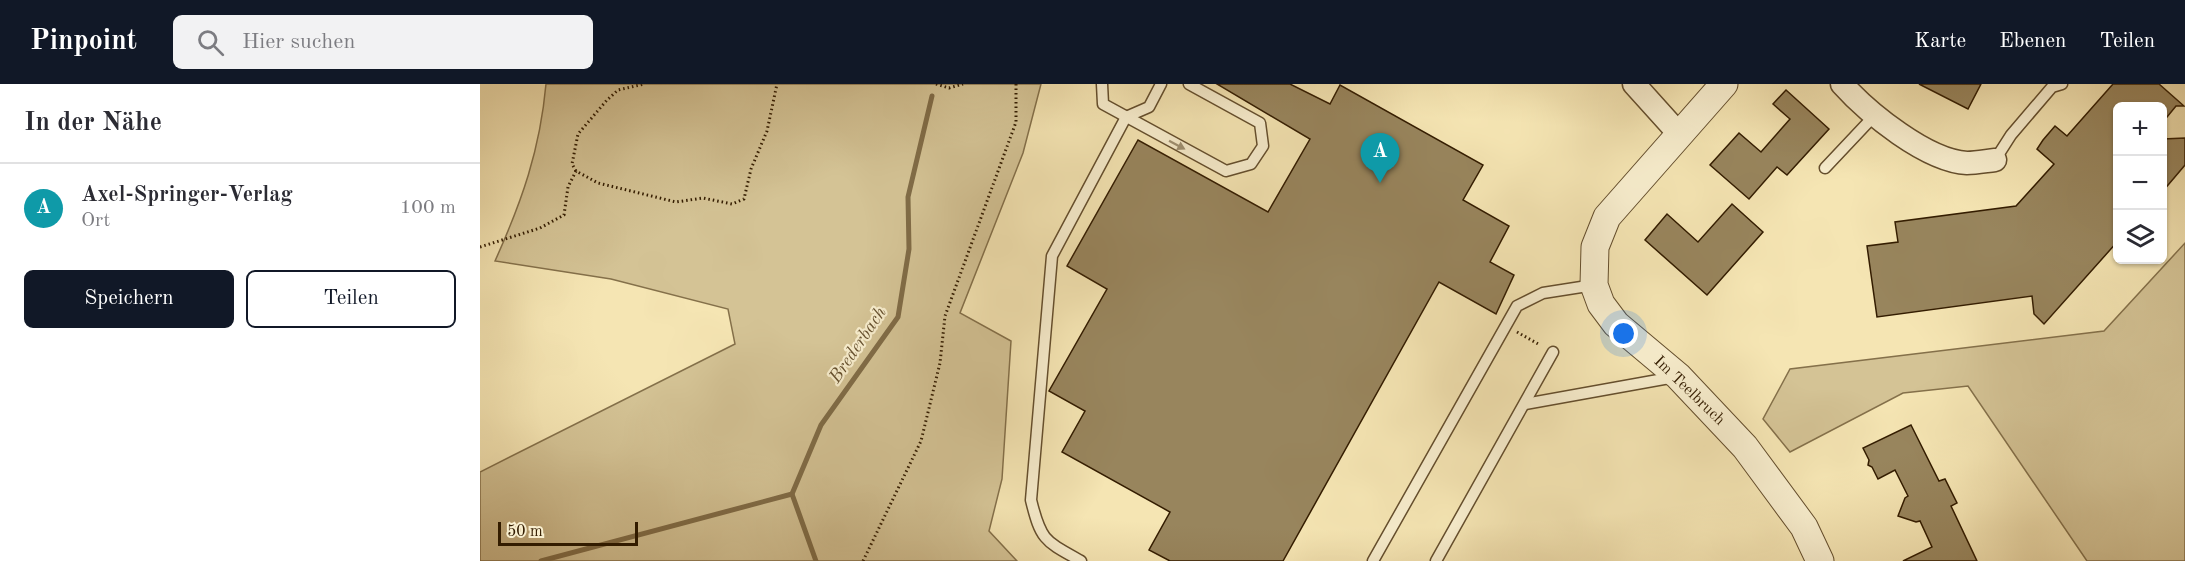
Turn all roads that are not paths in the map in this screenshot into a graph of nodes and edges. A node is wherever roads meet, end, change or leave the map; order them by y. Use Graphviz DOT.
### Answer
graph roads {
  1 [pos="1102,84"];
  2 [pos="1161,84"];
  3 [pos="1189,84"];
  4 [pos="1634,84"];
  5 [pos="1724,84"];
  6 [pos="1842,84"];
  7 [pos="2062,84"];
  8 [pos="1874,116"];
  9 [pos="1126,117"];
  10 [pos="1680,135"];
  11 [pos="1995,160"];
  12 [pos="1825,168"];
  13 [pos="1594,285"];
  14 [pos="1553,352"];
  15 [pos="1678,376"];
  16 [pos="1525,404"];
  17 [pos="1081,561"];
  18 [pos="1373,561"];
  19 [pos="1436,561"];
  20 [pos="1820,561"];
  1 -- 9 [label="lane"];
  2 -- 9 [label="lane"];
  9 -- 3 [label="lane, one-way"];
  4 -- 10 [label="street"];
  5 -- 10 [label="street, Im Teelbruch"];
  6 -- 8 [label="street"];
  7 -- 11 [label="lane"];
  8 -- 11 [label="street"];
  8 -- 12 [label="lane"];
  9 -- 17 [label="lane"];
  10 -- 13 [label="street, Im Teelbruch"];
  13 -- 15 [label="street, Im Teelbruch"];
  13 -- 18 [label="lane"];
  14 -- 16 [label="lane"];
  15 -- 16 [label="lane"];
  15 -- 20 [label="street, Im Teelbruch"];
  16 -- 19 [label="lane"];
}
